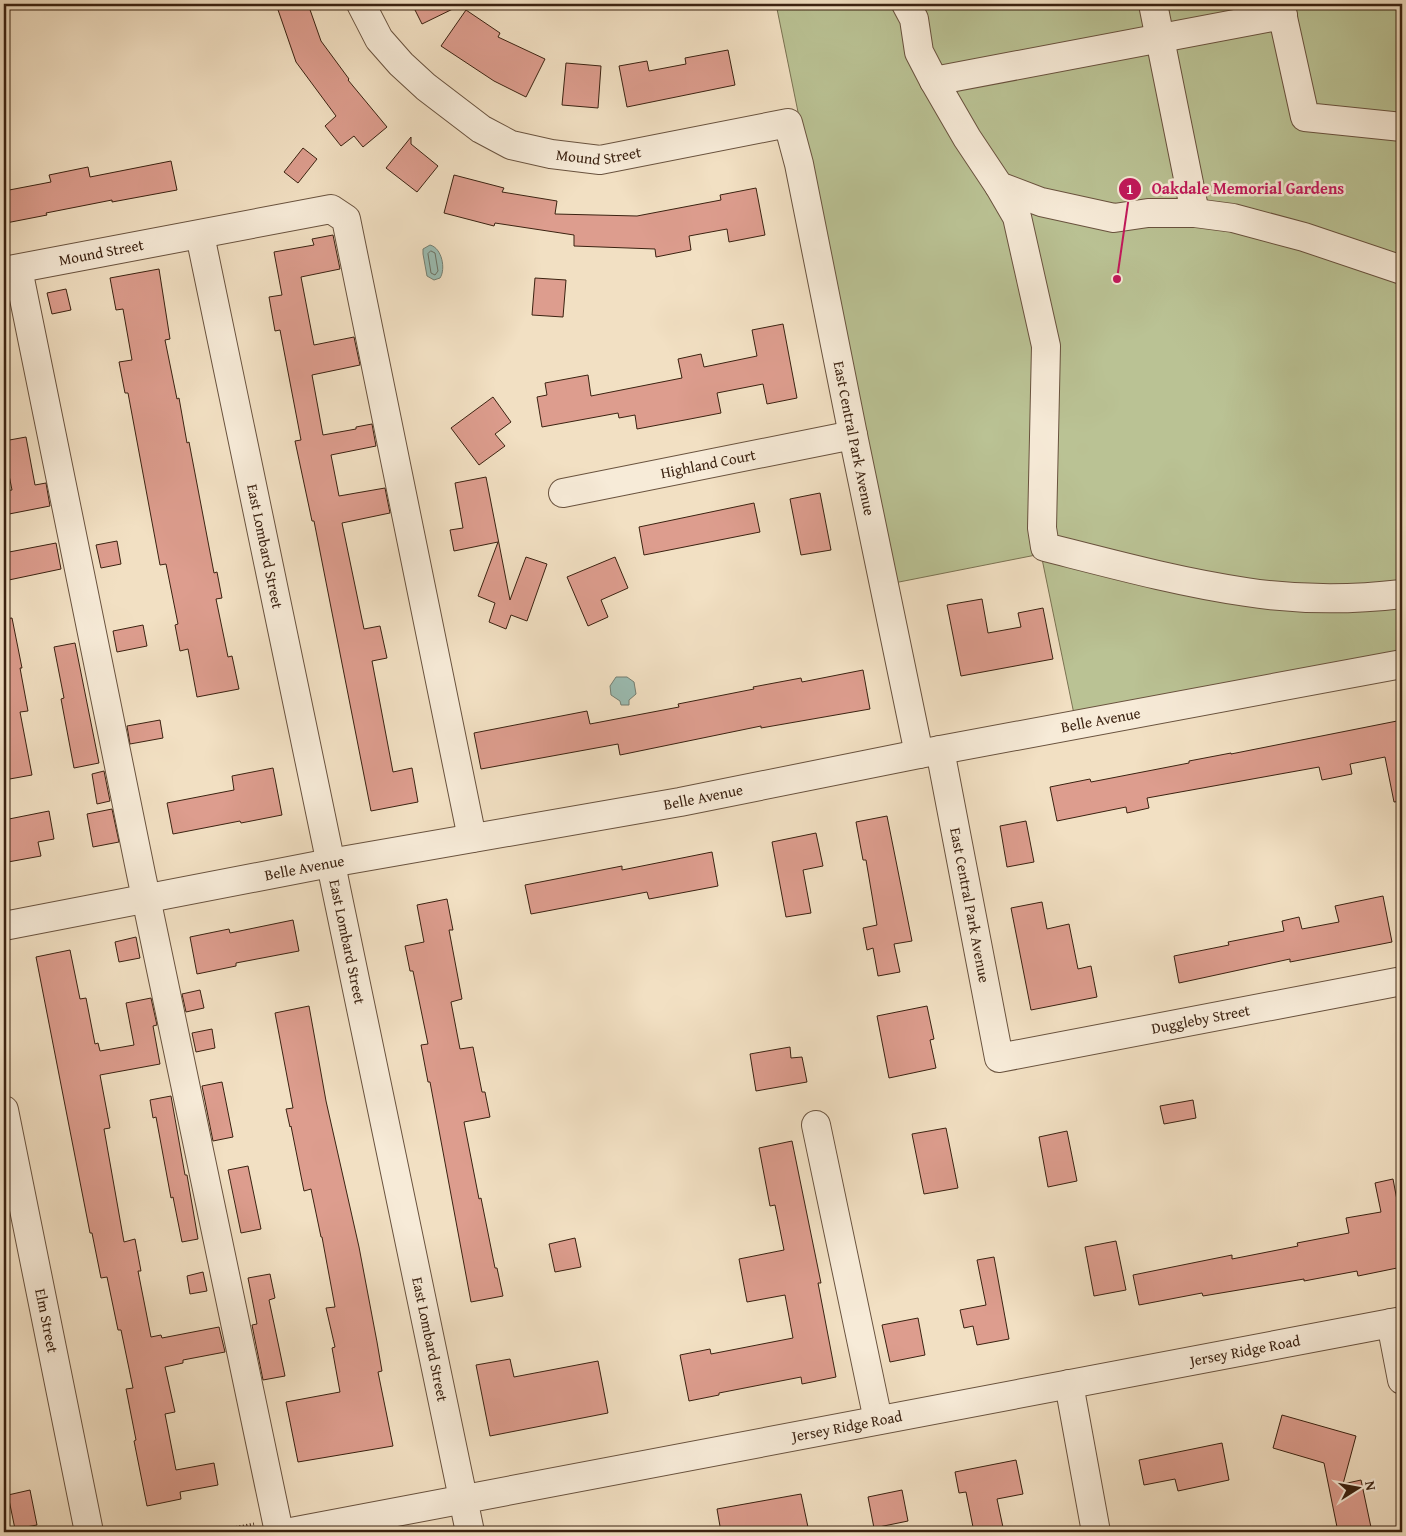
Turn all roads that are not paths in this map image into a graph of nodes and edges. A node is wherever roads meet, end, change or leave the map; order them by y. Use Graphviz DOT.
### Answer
graph roads {
  1 [pos="361,4"];
  2 [pos="906,4"];
  3 [pos="1153,4"];
  4 [pos="1281,9"];
  5 [pos="1160,38"];
  6 [pos="934,81"];
  7 [pos="788,123"];
  8 [pos="1402,127"];
  9 [pos="999,186"];
  10 [pos="1195,214"];
  11 [pos="200,235"];
  12 [pos="11,270"];
  13 [pos="1402,270"];
  14 [pos="853,435"];
  15 [pos="563,493"];
  16 [pos="1402,594"];
  17 [pos="1402,664"];
  18 [pos="930,752"];
  19 [pos="472,838"];
  20 [pos="330,863"];
  21 [pos="146,900"];
  22 [pos="4,926"];
  23 [pos="1402,981"];
  24 [pos="999,1058"];
  25 [pos="4,1110"];
  26 [pos="816,1125"];
  27 [pos="1397,1322"];
  28 [pos="1402,1380"];
  29 [pos="1069,1384"];
  30 [pos="878,1420"];
  31 [pos="462,1499"];
  32 [pos="89,1532"];
  33 [pos="279,1532"];
  34 [pos="291,1532"];
  35 [pos="470,1532"];
  36 [pos="1096,1532"];
  1 -- 7 [label="street, Mound Street"];
  2 -- 6 [label="street"];
  3 -- 5 [label="street"];
  4 -- 5 [label="street"];
  4 -- 8 [label="street"];
  5 -- 6 [label="street"];
  5 -- 10 [label="street"];
  6 -- 9 [label="street"];
  7 -- 14 [label="street, East Central Park Avenue"];
  9 -- 10 [label="street"];
  9 -- 16 [label="street"];
  10 -- 13 [label="street"];
  11 -- 12 [label="street, Mound Street"];
  11 -- 19 [label="street, Mound Street"];
  11 -- 20 [label="street, East Lombard Street"];
  12 -- 21 [label="street"];
  14 -- 15 [label="street, Highland Court"];
  14 -- 18 [label="street, East Central Park Avenue"];
  17 -- 18 [label="street, Belle Avenue"];
  18 -- 19 [label="street, Belle Avenue"];
  18 -- 24 [label="street, East Central Park Avenue"];
  19 -- 20 [label="street, Belle Avenue"];
  20 -- 21 [label="street, Belle Avenue"];
  20 -- 31 [label="street, East Lombard Street"];
  21 -- 22 [label="street, Belle Avenue"];
  21 -- 33 [label="street"];
  23 -- 24 [label="street, Duggleby Street"];
  25 -- 32 [label="street, Elm Street"];
  26 -- 30 [label="street"];
  27 -- 28 [label="street"];
  27 -- 29 [label="street, Jersey Ridge Road"];
  29 -- 30 [label="street, Jersey Ridge Road"];
  29 -- 36 [label="street"];
  30 -- 31 [label="street, Jersey Ridge Road"];
  31 -- 34 [label="street, Jersey Ridge Road"];
  31 -- 35 [label="street, East Lombard Street"];
}
